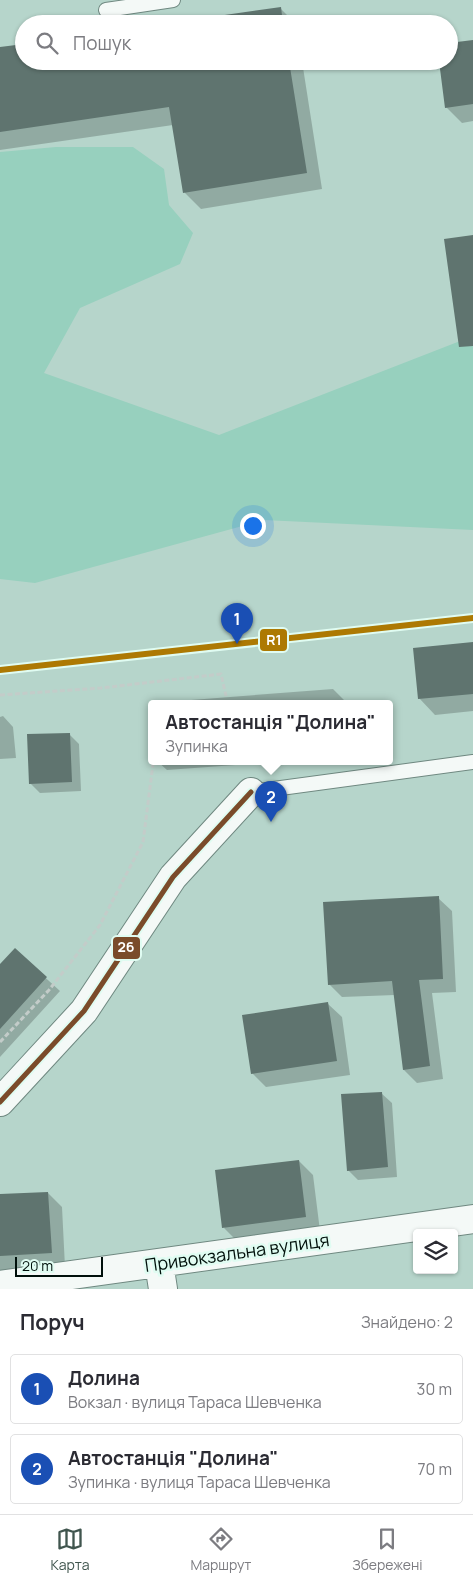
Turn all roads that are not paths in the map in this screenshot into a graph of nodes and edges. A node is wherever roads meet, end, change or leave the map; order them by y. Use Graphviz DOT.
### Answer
graph roads {
  1 [pos="173,0"];
  2 [pos="106,10"];
  3 [pos="473,762"];
  4 [pos="251,792"];
  5 [pos="0,1102"];
  6 [pos="473,1219"];
  7 [pos="161,1276"];
  8 [pos="0,1285"];
  1 -- 2 [label="lane"];
  3 -- 4 [label="lane"];
  4 -- 5 [label="street"];
  6 -- 7 [label="street, Привокзальна вулиця"];
  7 -- 8 [label="street, Привокзальна вулиця"];
}
